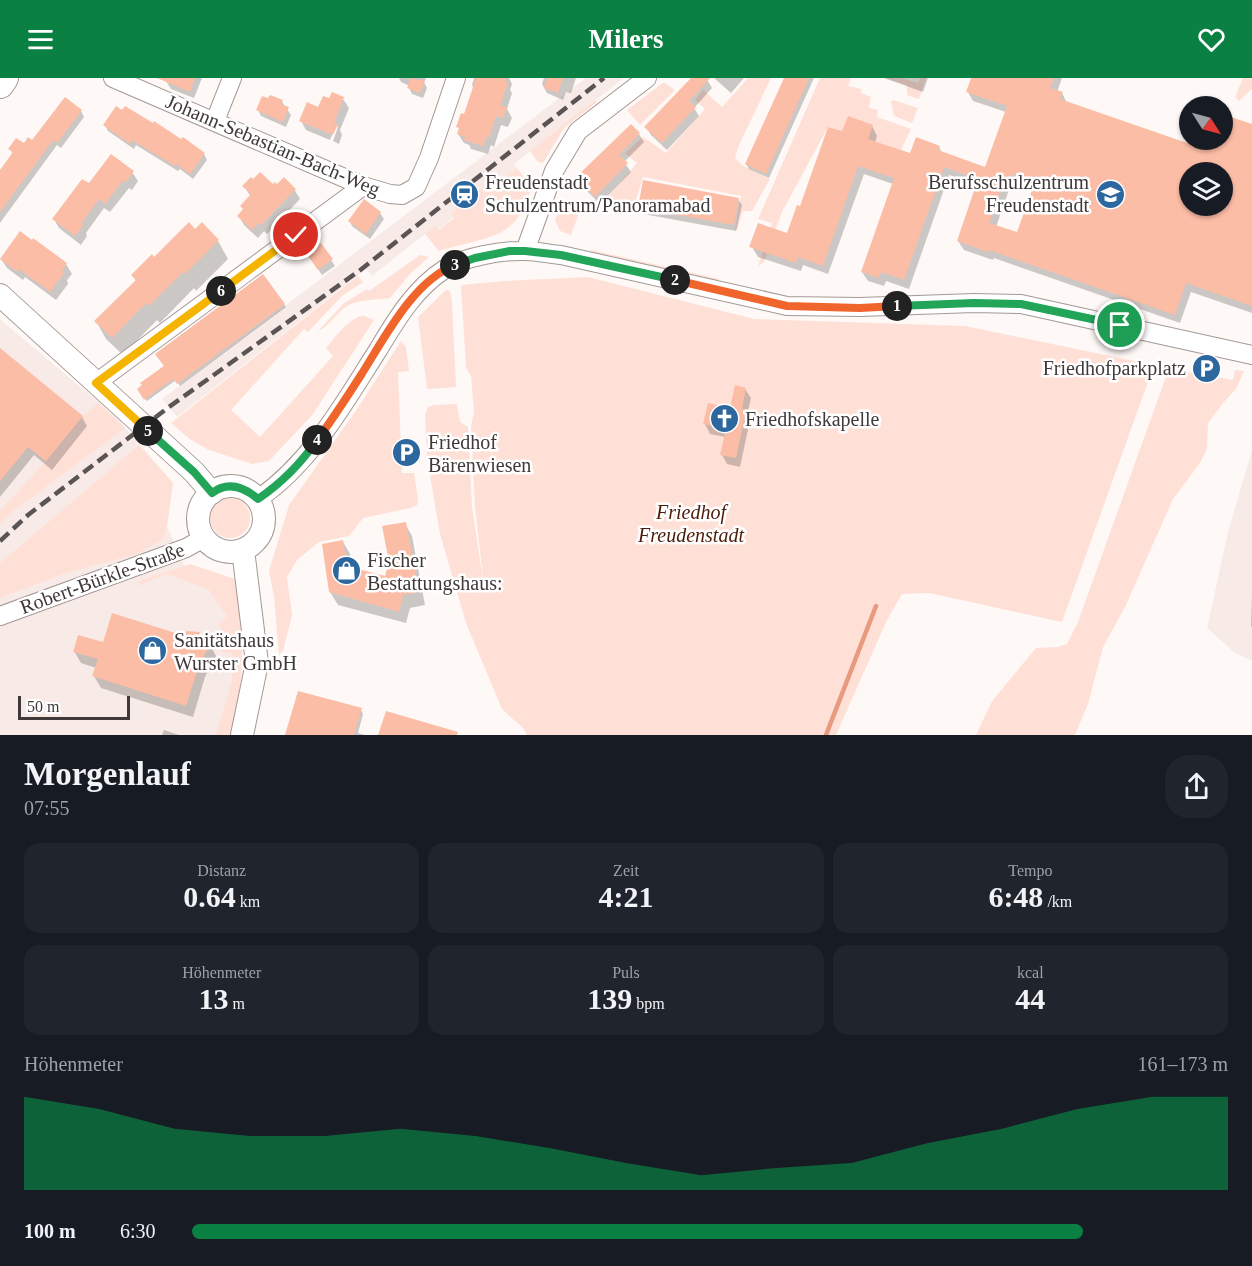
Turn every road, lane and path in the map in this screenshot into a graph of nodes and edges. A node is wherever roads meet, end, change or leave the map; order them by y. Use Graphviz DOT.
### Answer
graph roads {
  1 [pos="4,78"];
  2 [pos="113,78"];
  3 [pos="232,78"];
  4 [pos="456,78"];
  5 [pos="646,78"];
  6 [pos="0,84"];
  7 [pos="215,121"];
  8 [pos="363,186"];
  9 [pos="525,251"];
  10 [pos="0,295"];
  11 [pos="1252,355"];
  12 [pos="96,383"];
  13 [pos="212,493"];
  14 [pos="258,499"];
  15 [pos="204,538"];
  16 [pos="243,550"];
  17 [pos="0,615"];
  18 [pos="242,735"];
  1 -- 6 [label="main road"];
  2 -- 7 [label="street, Johann-Sebastian-Bach-Weg"];
  3 -- 7 [label="street"];
  4 -- 8 [label="street, Johann-Sebastian-Bach-Weg"];
  5 -- 9 [label="street"];
  7 -- 8 [label="street, Johann-Sebastian-Bach-Weg"];
  8 -- 12 [label="street"];
  9 -- 11 [label="street"];
  9 -- 14 [label="street"];
  10 -- 12 [label="street"];
  12 -- 13 [label="street"];
  13 -- 14 [label="street"];
  13 -- 15 [label="street"];
  14 -- 16 [label="street"];
  15 -- 16 [label="street"];
  15 -- 17 [label="street, Robert-Bürkle-Straße"];
  16 -- 18 [label="street"];
}
